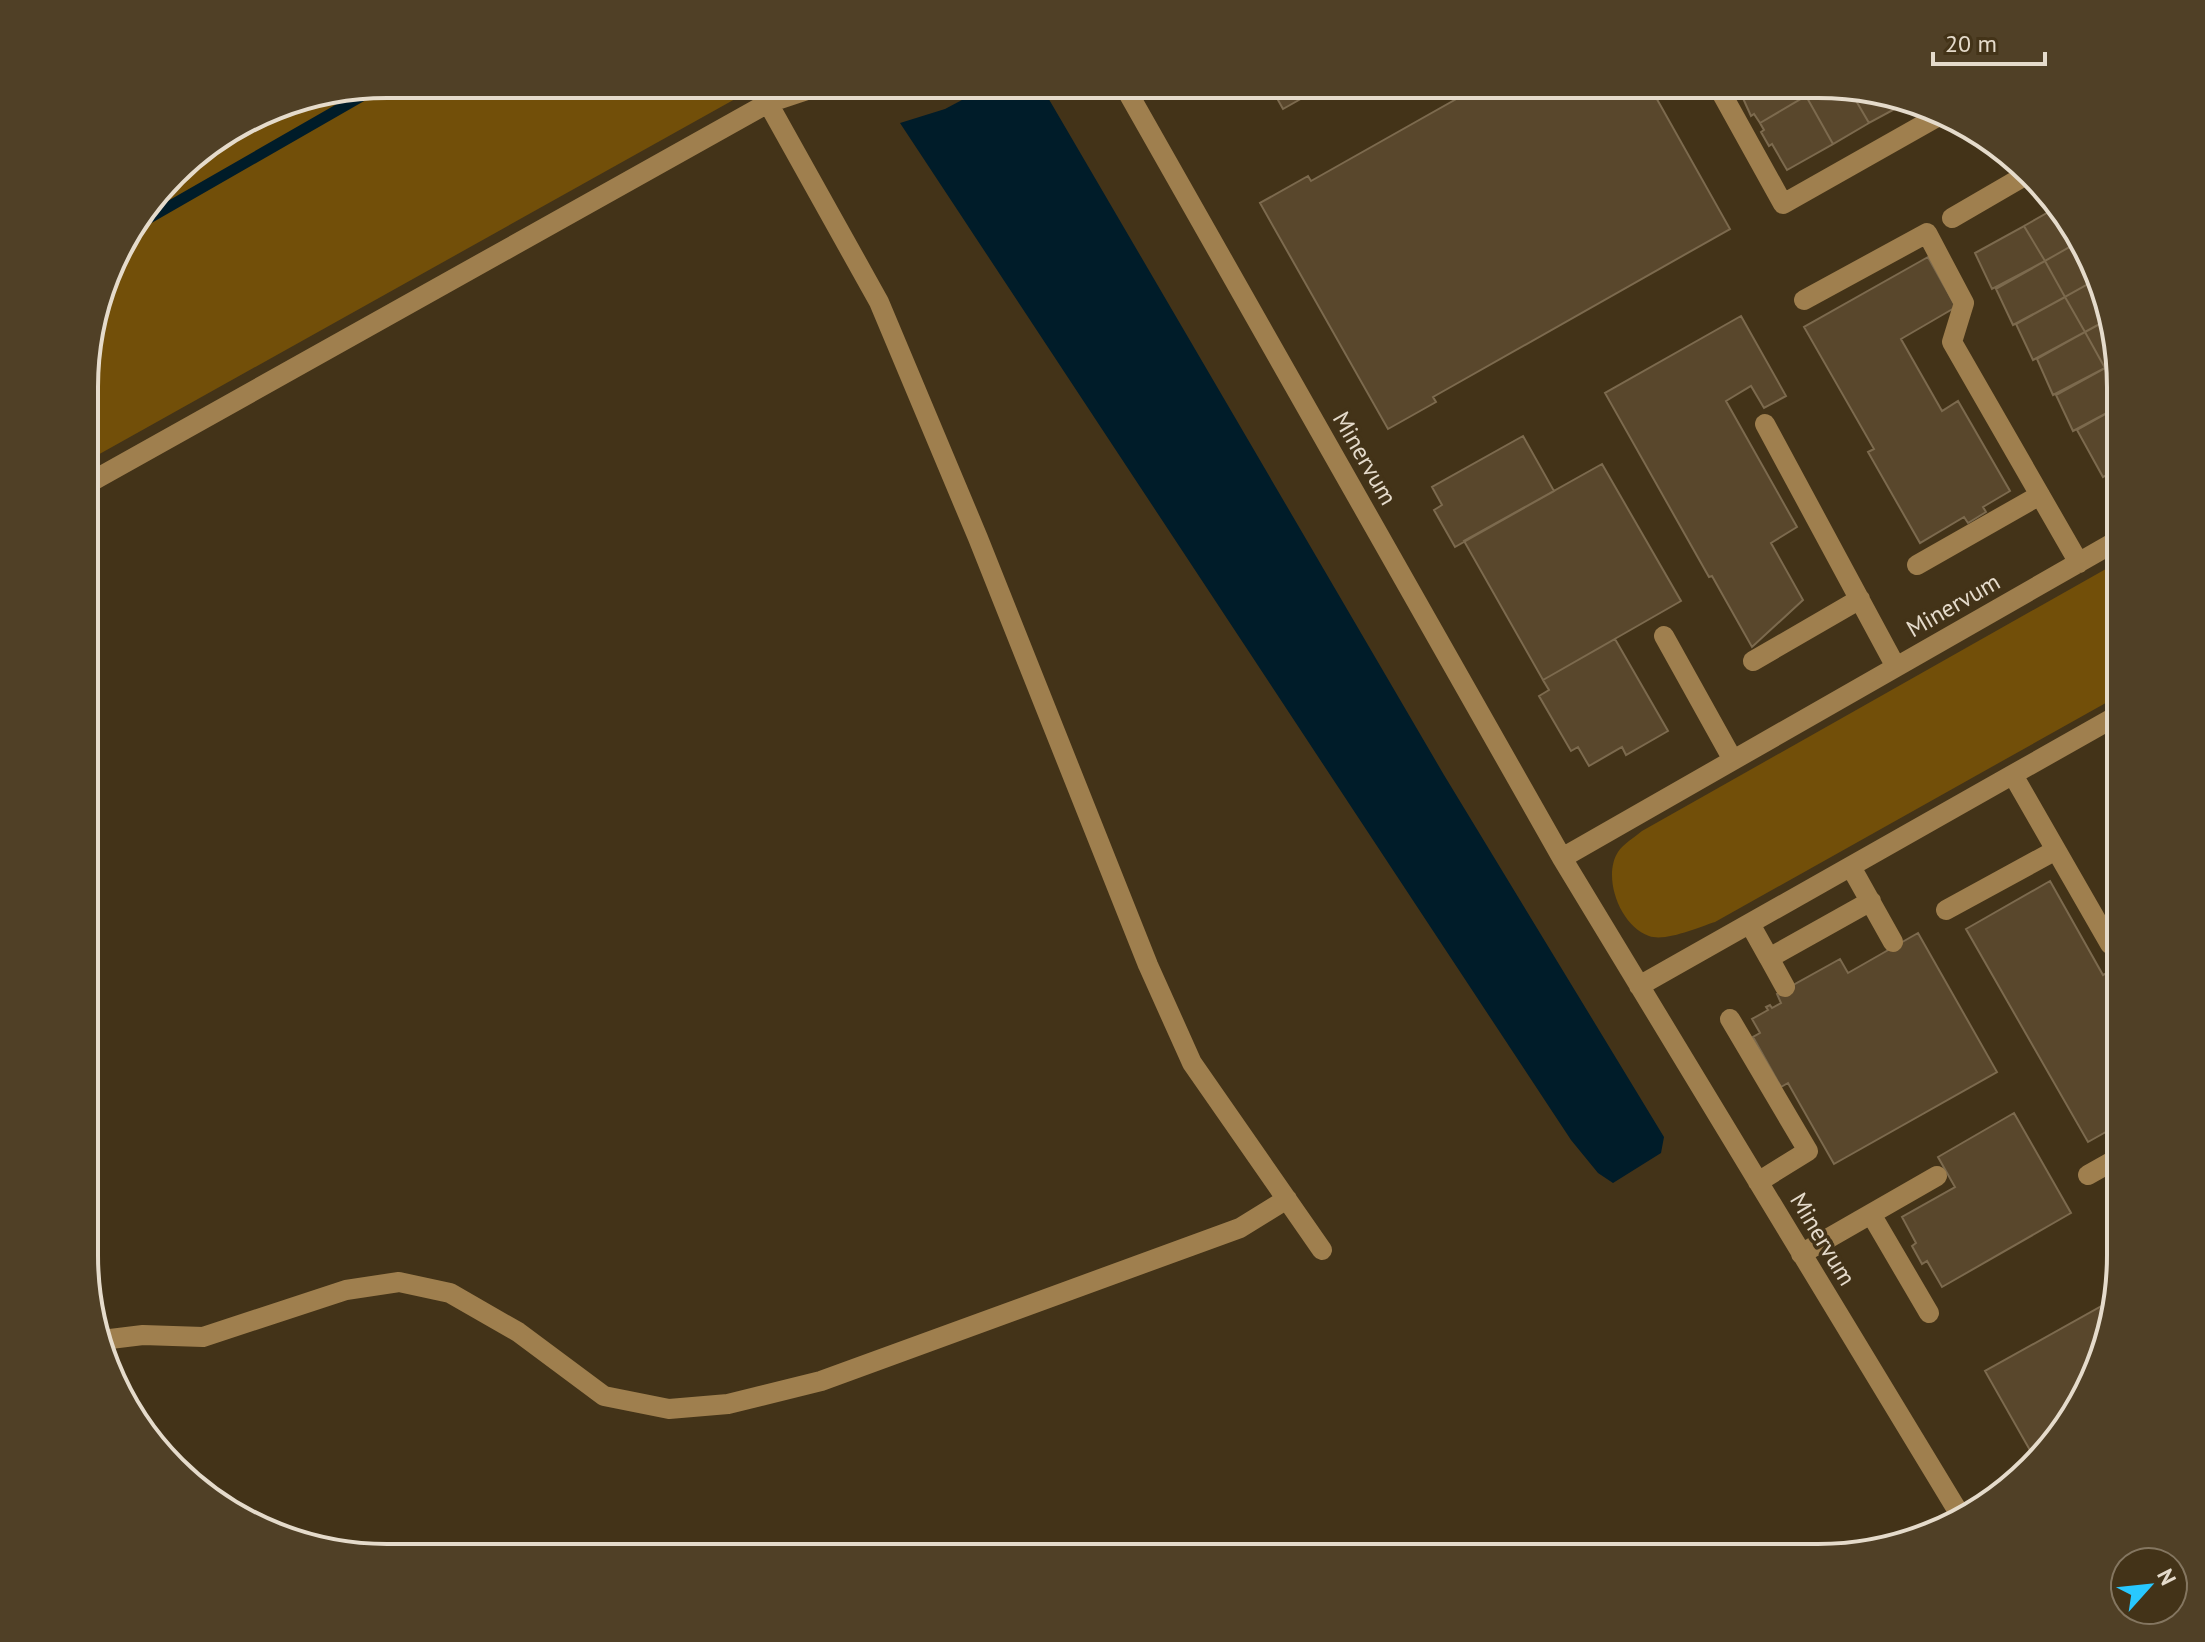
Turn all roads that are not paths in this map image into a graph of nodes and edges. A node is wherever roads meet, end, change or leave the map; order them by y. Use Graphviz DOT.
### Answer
graph roads {
  1 [pos="783,98"];
  2 [pos="1131,98"];
  3 [pos="1724,98"];
  4 [pos="768,103"];
  5 [pos="1930,121"];
  6 [pos="2018,180"];
  7 [pos="1952,218"];
  8 [pos="1804,300"];
  9 [pos="1765,424"];
  10 [pos="98,478"];
  11 [pos="2040,495"];
  12 [pos="2107,547"];
  13 [pos="2079,563"];
  14 [pos="1917,565"];
  15 [pos="1860,599"];
  16 [pos="1664,636"];
  17 [pos="1753,661"];
  18 [pos="1896,667"];
  19 [pos="2107,721"];
  20 [pos="1733,760"];
  21 [pos="2013,775"];
  22 [pos="2056,850"];
  23 [pos="1562,858"];
  24 [pos="1851,867"];
  25 [pos="1871,901"];
  26 [pos="1946,910"];
  27 [pos="1750,924"];
  28 [pos="2107,939"];
  29 [pos="1893,942"];
  30 [pos="1769,958"];
  31 [pos="1639,986"];
  32 [pos="1785,987"];
  33 [pos="1730,1019"];
  34 [pos="2107,1164"];
  35 [pos="2088,1175"];
  36 [pos="1937,1176"];
  37 [pos="1758,1182"];
  38 [pos="1287,1199"];
  39 [pos="1871,1214"];
  40 [pos="1322,1250"];
  41 [pos="1801,1254"];
  42 [pos="1929,1313"];
  43 [pos="110,1339"];
  44 [pos="1956,1508"];
  1 -- 4 [label="street"];
  2 -- 23 [label="street, Minervum"];
  3 -- 5 [label="street"];
  4 -- 10 [label="street"];
  4 -- 38 [label="street"];
  6 -- 7 [label="street"];
  8 -- 11 [label="street"];
  9 -- 15 [label="street"];
  11 -- 13 [label="street"];
  11 -- 14 [label="street"];
  12 -- 13 [label="street, Minervum"];
  13 -- 18 [label="street, Minervum"];
  15 -- 17 [label="street"];
  15 -- 18 [label="street"];
  16 -- 20 [label="street"];
  18 -- 20 [label="street, Minervum"];
  19 -- 21 [label="street"];
  20 -- 23 [label="street, Minervum"];
  21 -- 22 [label="street"];
  21 -- 24 [label="street"];
  22 -- 26 [label="street"];
  22 -- 28 [label="street"];
  23 -- 31 [label="street, Minervum"];
  24 -- 25 [label="street"];
  24 -- 27 [label="street"];
  25 -- 29 [label="street"];
  25 -- 30 [label="street"];
  27 -- 30 [label="street"];
  27 -- 31 [label="street"];
  30 -- 32 [label="street"];
  31 -- 37 [label="street, Minervum"];
  33 -- 37 [label="street"];
  34 -- 35 [label="street"];
  36 -- 39 [label="street"];
  37 -- 41 [label="street, Minervum"];
  38 -- 40 [label="street"];
  38 -- 43 [label="street"];
  39 -- 41 [label="street"];
  39 -- 42 [label="street"];
  41 -- 44 [label="street, Minervum"];
}
